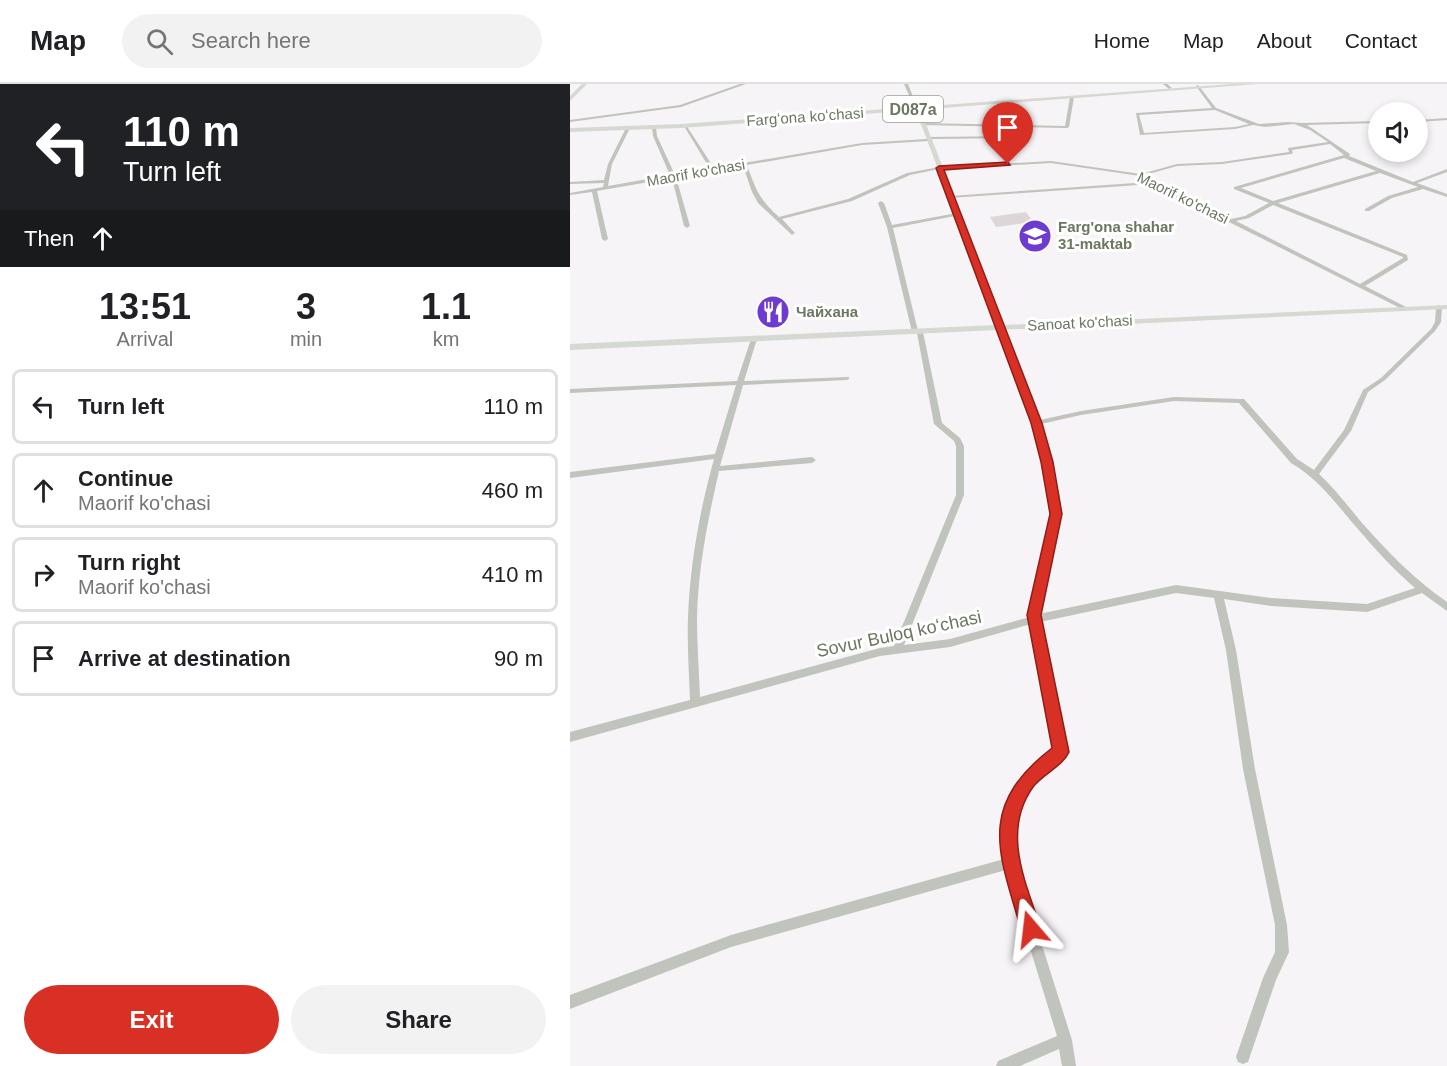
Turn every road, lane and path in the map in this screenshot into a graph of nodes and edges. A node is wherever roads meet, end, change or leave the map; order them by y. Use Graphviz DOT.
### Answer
graph roads {
  1 [pos="585,84"];
  2 [pos="744,84"];
  3 [pos="906,84"];
  4 [pos="914,84"];
  5 [pos="1225,84"];
  6 [pos="1255,84"];
  7 [pos="1428,84"];
  8 [pos="1445,84"];
  9 [pos="1168,86"];
  10 [pos="1199,87"];
  11 [pos="1072,97"];
  12 [pos="570,99"];
  13 [pos="917,107"];
  14 [pos="1215,110"];
  15 [pos="1447,119"];
  16 [pos="570,121"];
  17 [pos="1428,121"];
  18 [pos="1368,122"];
  19 [pos="922,124"];
  20 [pos="1253,124"];
  21 [pos="1303,124"];
  22 [pos="686,126"];
  23 [pos="654,127"];
  24 [pos="570,128"];
  25 [pos="628,128"];
  26 [pos="1021,137"];
  27 [pos="928,139"];
  28 [pos="1330,143"];
  29 [pos="1344,156"];
  30 [pos="745,165"];
  31 [pos="939,168"];
  32 [pos="1447,170"];
  33 [pos="714,171"];
  34 [pos="1380,171"];
  35 [pos="1142,175"];
  36 [pos="674,178"];
  37 [pos="606,181"];
  38 [pos="570,183"];
  39 [pos="1153,183"];
  40 [pos="1413,183"];
  41 [pos="1423,187"];
  42 [pos="605,188"];
  43 [pos="594,190"];
  44 [pos="570,194"];
  45 [pos="1447,196"];
  46 [pos="950,197"];
  47 [pos="881,203"];
  48 [pos="1273,203"];
  49 [pos="1367,210"];
  50 [pos="957,215"];
  51 [pos="781,218"];
  52 [pos="1231,221"];
  53 [pos="687,226"];
  54 [pos="890,227"];
  55 [pos="792,233"];
  56 [pos="605,238"];
  57 [pos="1361,286"];
  58 [pos="1443,307"];
  59 [pos="1406,309"];
  60 [pos="1001,327"];
  61 [pos="918,332"];
  62 [pos="754,339"];
  63 [pos="570,347"];
  64 [pos="847,378"];
  65 [pos="740,384"];
  66 [pos="570,391"];
  67 [pos="1037,423"];
  68 [pos="717,456"];
  69 [pos="813,460"];
  70 [pos="714,470"];
  71 [pos="570,474"];
  72 [pos="1314,475"];
  73 [pos="1421,590"];
  74 [pos="1218,594"];
  75 [pos="1447,607"];
  76 [pos="1035,619"];
  77 [pos="897,650"];
  78 [pos="695,701"];
  79 [pos="570,737"];
  80 [pos="1010,863"];
  81 [pos="570,1002"];
  82 [pos="1065,1040"];
  83 [pos="1243,1057"];
  84 [pos="1003,1066"];
  85 [pos="1070,1066"];
  1 -- 12 [label="main road"];
  2 -- 16 [label="street"];
  3 -- 4 [label="street"];
  3 -- 13 [label="street"];
  5 -- 10 [label="main road, Fargʻona koʻchasi / D087a"];
  6 -- 10 [label="main road, Fargʻona koʻchasi / D087a"];
  7 -- 8 [label="street"];
  9 -- 10 [label="main road, Fargʻona koʻchasi / D087a"];
  9 -- 13 [label="main road, Fargʻona koʻchasi / D087a"];
  10 -- 11 [label="main road, Fargʻona koʻchasi / D087a"];
  10 -- 14 [label="street"];
  11 -- 13 [label="main road, Fargʻona koʻchasi / D087a"];
  11 -- 19 [label="street"];
  13 -- 19 [label="main road"];
  13 -- 22 [label="main road, Fargʻona koʻchasi / D087a"];
  13 -- 24 [label="main road, Fargʻona koʻchasi / D087a"];
  14 -- 20 [label="street"];
  14 -- 20 [label="street"];
  15 -- 17 [label="street"];
  18 -- 21 [label="street"];
  19 -- 27 [label="main road"];
  20 -- 21 [label="street"];
  21 -- 28 [label="street"];
  22 -- 23 [label="main road, Fargʻona koʻchasi / D087a"];
  22 -- 33 [label="street"];
  23 -- 25 [label="main road, Fargʻona koʻchasi / D087a"];
  23 -- 36 [label="street"];
  24 -- 25 [label="main road, Fargʻona koʻchasi / D087a"];
  25 -- 37 [label="street"];
  26 -- 27 [label="street, Maorif ko'chasi"];
  27 -- 30 [label="street, Maorif ko'chasi"];
  27 -- 31 [label="main road"];
  28 -- 29 [label="street"];
  28 -- 35 [label="street"];
  29 -- 34 [label="street"];
  29 -- 48 [label="street"];
  30 -- 33 [label="street, Maorif ko'chasi"];
  30 -- 51 [label="street"];
  31 -- 35 [label="street, Maorif ko'chasi"];
  31 -- 46 [label="main road"];
  31 -- 51 [label="street, Maorif ko'chasi"];
  32 -- 40 [label="street"];
  33 -- 36 [label="street, Maorif ko'chasi"];
  34 -- 40 [label="street"];
  34 -- 48 [label="street"];
  35 -- 39 [label="street, Maorif ko'chasi"];
  36 -- 42 [label="street, Maorif ko'chasi"];
  36 -- 53 [label="street"];
  37 -- 38 [label="street"];
  37 -- 42 [label="street"];
  39 -- 46 [label="street"];
  39 -- 52 [label="street, Maorif ko'chasi"];
  40 -- 41 [label="street"];
  41 -- 45 [label="street"];
  41 -- 49 [label="street"];
  42 -- 43 [label="street, Maorif ko'chasi"];
  43 -- 44 [label="street, Maorif ko'chasi"];
  43 -- 56 [label="street"];
  46 -- 50 [label="main road"];
  47 -- 54 [label="street"];
  48 -- 52 [label="street"];
  48 -- 57 [label="street"];
  50 -- 54 [label="street"];
  50 -- 60 [label="main road"];
  51 -- 55 [label="street"];
  52 -- 57 [label="street, Maorif ko'chasi"];
  54 -- 61 [label="street"];
  57 -- 59 [label="street, Maorif ko'chasi"];
  58 -- 59 [label="main road, Sanoat ko'chasi"];
  58 -- 72 [label="street"];
  59 -- 60 [label="main road, Sanoat ko'chasi"];
  60 -- 61 [label="main road, Sanoat ko'chasi"];
  60 -- 67 [label="street"];
  61 -- 62 [label="main road, Sanoat ko'chasi"];
  61 -- 77 [label="street"];
  62 -- 63 [label="main road, Sanoat ko'chasi"];
  62 -- 65 [label="street"];
  64 -- 65 [label="street"];
  65 -- 66 [label="street"];
  65 -- 68 [label="street"];
  67 -- 72 [label="street"];
  67 -- 76 [label="street"];
  68 -- 70 [label="street"];
  68 -- 71 [label="street"];
  69 -- 70 [label="street"];
  70 -- 78 [label="street"];
  72 -- 73 [label="street"];
  73 -- 74 [label="street, Sovur Buloq koʻchasi"];
  73 -- 75 [label="street"];
  74 -- 76 [label="street, Sovur Buloq koʻchasi"];
  74 -- 83 [label="street"];
  76 -- 77 [label="street, Sovur Buloq koʻchasi"];
  76 -- 80 [label="street"];
  77 -- 78 [label="street, Sovur Buloq koʻchasi"];
  78 -- 79 [label="street, Sovur Buloq koʻchasi"];
  80 -- 81 [label="street"];
  80 -- 82 [label="street"];
  82 -- 84 [label="street"];
  82 -- 85 [label="street"];
}
